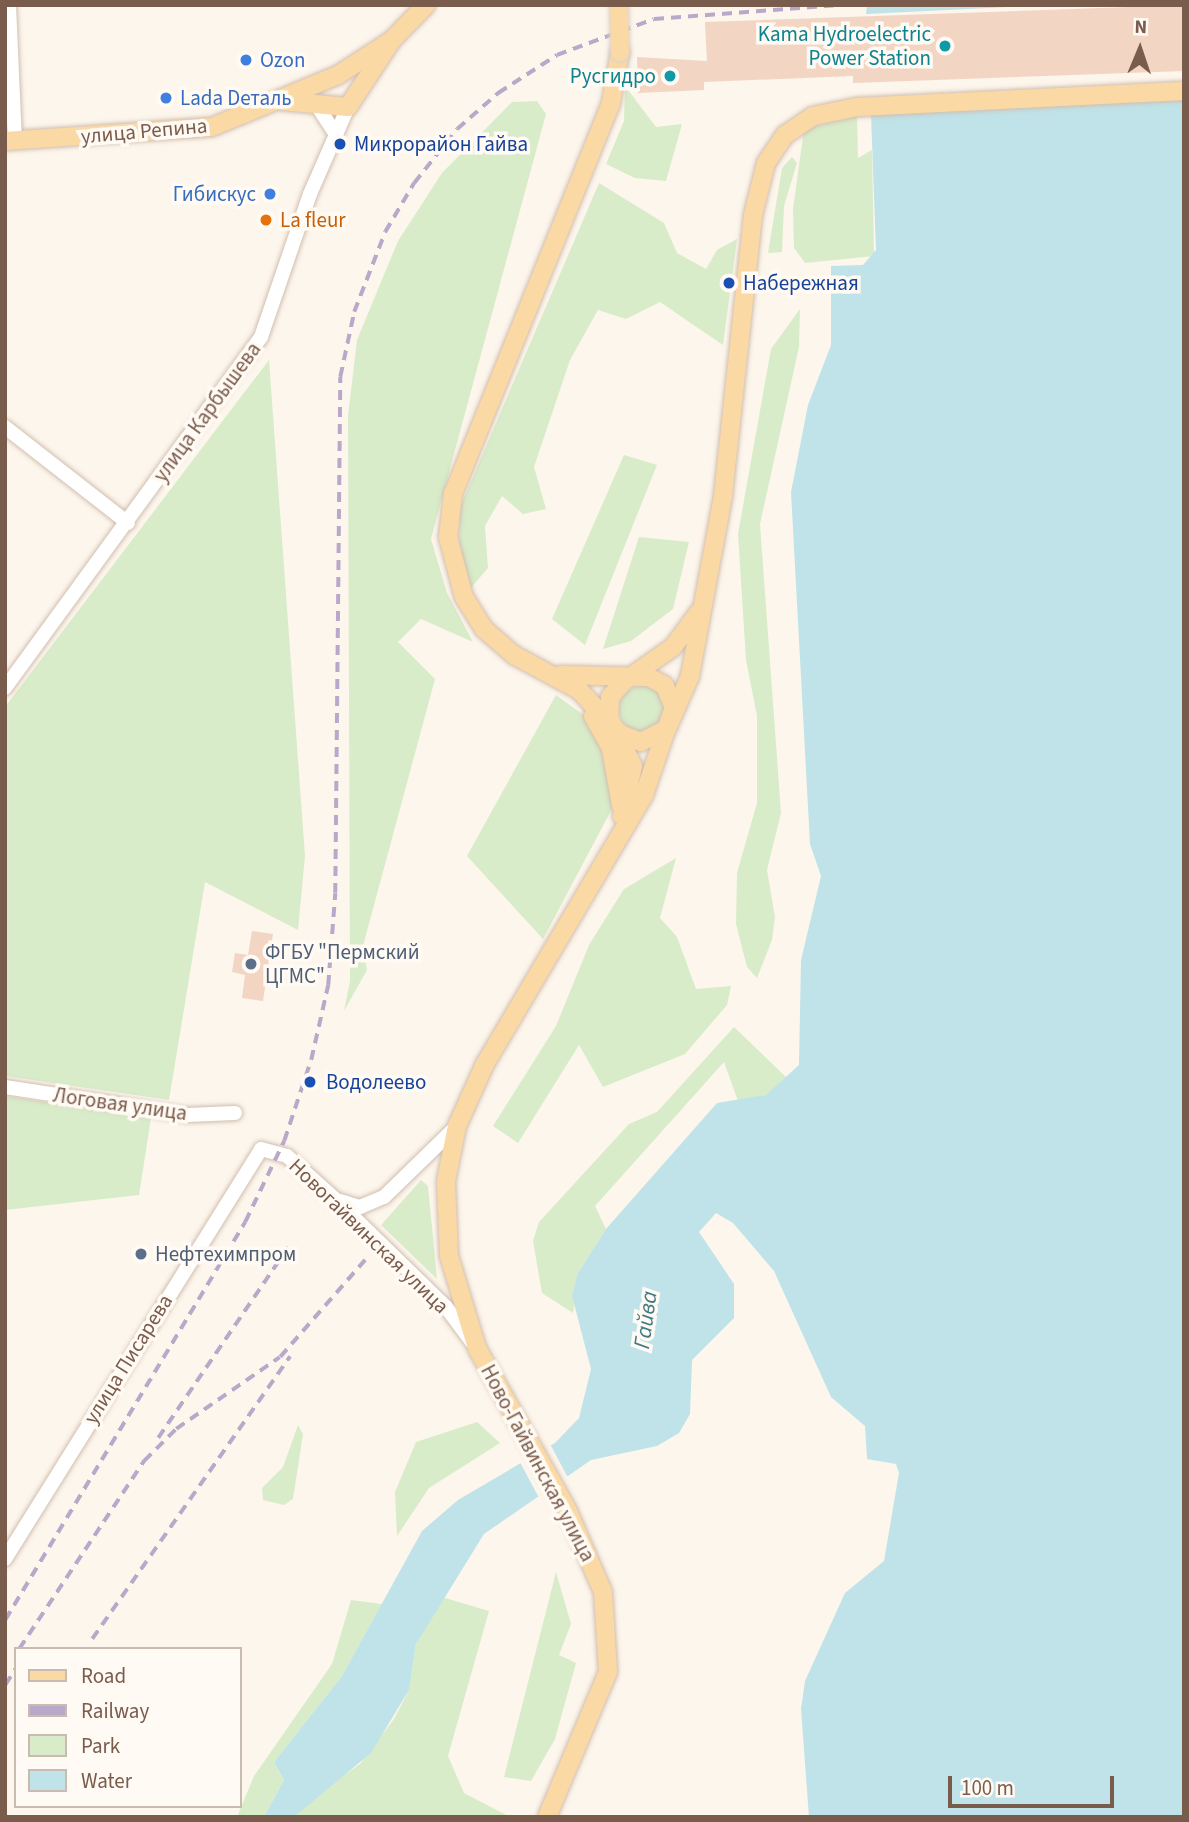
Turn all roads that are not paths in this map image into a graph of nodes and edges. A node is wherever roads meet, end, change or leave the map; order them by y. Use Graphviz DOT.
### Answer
graph roads {
  1 [pos="9,5"];
  2 [pos="426,5"];
  3 [pos="619,6"];
  4 [pos="392,40"];
  5 [pos="338,75"];
  6 [pos="359,88"];
  7 [pos="1184,91"];
  8 [pos="279,102"];
  9 [pos="318,107"];
  10 [pos="348,107"];
  11 [pos="335,133"];
  12 [pos="10,141"];
  13 [pos="5,427"];
  14 [pos="128,523"];
  15 [pos="707,598"];
  16 [pos="557,675"];
  17 [pos="635,677"];
  18 [pos="5,688"];
  19 [pos="672,719"];
  20 [pos="615,730"];
  21 [pos="612,842"];
  22 [pos="5,1087"];
  23 [pos="235,1113"];
  24 [pos="457,1126"];
  25 [pos="250,1159"];
  26 [pos="336,1200"];
  27 [pos="477,1348"];
  28 [pos="5,1559"];
  29 [pos="547,1817"];
  1 -- 12 [label="street"];
  2 -- 4 [label="main road, улица Карбышева"];
  3 -- 16 [label="main road, bridge"];
  4 -- 5 [label="main road, улица Репина"];
  4 -- 6 [label="main road, улица Карбышева"];
  5 -- 6 [label="main road"];
  5 -- 8 [label="main road, улица Репина"];
  6 -- 10 [label="main road, улица Карбышева"];
  7 -- 15 [label="main road"];
  8 -- 9 [label="main road"];
  8 -- 12 [label="main road, улица Репина"];
  9 -- 10 [label="main road"];
  9 -- 11 [label="street"];
  10 -- 11 [label="street, улица Карбышева"];
  11 -- 14 [label="street, улица Карбышева"];
  13 -- 14 [label="street"];
  14 -- 18 [label="street, улица Карбышева"];
  15 -- 17 [label="main road"];
  15 -- 19 [label="main road"];
  16 -- 17 [label="main road"];
  16 -- 20 [label="main road"];
  16 -- 21 [label="main road"];
  17 -- 19 [label="main road"];
  17 -- 20 [label="main road"];
  19 -- 20 [label="main road"];
  19 -- 21 [label="main road"];
  20 -- 21 [label="main road"];
  21 -- 24 [label="main road, Ново-Гайвинская улица"];
  22 -- 23 [label="street, Логовая улица"];
  24 -- 26 [label="street"];
  24 -- 27 [label="main road, Ново-Гайвинская улица"];
  25 -- 26 [label="street, Новогайвинская улица"];
  25 -- 28 [label="street, улица Писарева"];
  26 -- 27 [label="street, Новогайвинская улица"];
  27 -- 29 [label="main road, Ново-Гайвинская улица"];
}
